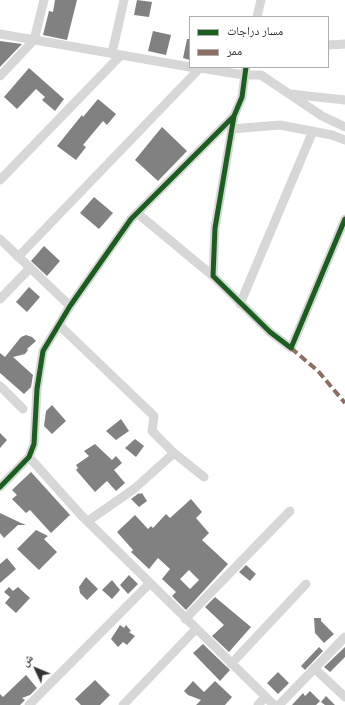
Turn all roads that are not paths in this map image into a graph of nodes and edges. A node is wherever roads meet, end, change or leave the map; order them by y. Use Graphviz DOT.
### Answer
graph roads {
  1 [pos="44,0"];
  2 [pos="124,0"];
  3 [pos="261,0"];
  4 [pos="257,16"];
  5 [pos="0,34"];
  6 [pos="34,40"];
  7 [pos="345,44"];
  8 [pos="329,45"];
  9 [pos="116,54"];
  10 [pos="189,66"];
  11 [pos="193,68"];
  12 [pos="207,68"];
  13 [pos="245,71"];
  14 [pos="264,71"];
  15 [pos="0,76"];
  16 [pos="288,94"];
  17 [pos="345,100"];
  18 [pos="234,116"];
  19 [pos="345,127"];
  20 [pos="232,128"];
  21 [pos="313,131"];
  22 [pos="345,140"];
  23 [pos="0,180"];
  24 [pos="137,213"];
  25 [pos="345,220"];
  26 [pos="0,240"];
  27 [pos="18,257"];
  28 [pos="30,268"];
  29 [pos="213,276"];
  30 [pos="0,300"];
  31 [pos="240,304"];
  32 [pos="70,306"];
  33 [pos="59,325"];
  34 [pos="0,386"];
  35 [pos="23,409"];
  36 [pos="174,453"];
  37 [pos="29,457"];
  38 [pos="204,477"];
  39 [pos="0,487"];
  40 [pos="290,511"];
  41 [pos="88,521"];
  42 [pos="150,583"];
  43 [pos="306,584"];
  44 [pos="185,619"];
  45 [pos="196,629"];
  46 [pos="345,637"];
  47 [pos="231,664"];
  48 [pos="314,668"];
  49 [pos="265,697"];
  50 [pos="345,697"];
  51 [pos="29,705"];
  52 [pos="123,705"];
  53 [pos="258,705"];
  54 [pos="274,705"];
  55 [pos="279,705"];
  1 -- 6 [label="street"];
  2 -- 9 [label="street"];
  3 -- 4 [label="street"];
  5 -- 6 [label="street"];
  6 -- 9 [label="street"];
  6 -- 15 [label="street"];
  7 -- 8 [label="street"];
  9 -- 10 [label="street"];
  9 -- 23 [label="street"];
  11 -- 27 [label="street"];
  12 -- 13 [label="street"];
  13 -- 14 [label="street"];
  13 -- 18 [label="street"];
  14 -- 16 [label="street"];
  16 -- 17 [label="street"];
  16 -- 19 [label="street"];
  18 -- 20 [label="street"];
  18 -- 24 [label="street"];
  20 -- 21 [label="street"];
  20 -- 29 [label="street"];
  21 -- 22 [label="street"];
  21 -- 31 [label="street"];
  24 -- 29 [label="street"];
  24 -- 32 [label="street"];
  25 -- 31 [label="street"];
  26 -- 27 [label="street"];
  27 -- 28 [label="street"];
  28 -- 30 [label="street"];
  28 -- 32 [label="street"];
  29 -- 31 [label="street"];
  32 -- 33 [label="street"];
  33 -- 36 [label="street"];
  33 -- 37 [label="street"];
  34 -- 35 [label="street"];
  36 -- 38 [label="street"];
  36 -- 41 [label="street"];
  37 -- 39 [label="street"];
  37 -- 41 [label="street"];
  40 -- 44 [label="street"];
  41 -- 42 [label="street"];
  42 -- 44 [label="street"];
  42 -- 51 [label="street"];
  43 -- 47 [label="street"];
  44 -- 45 [label="street"];
  45 -- 47 [label="street"];
  45 -- 52 [label="street"];
  46 -- 48 [label="street"];
  47 -- 49 [label="street"];
  48 -- 50 [label="street"];
  48 -- 55 [label="street"];
  49 -- 53 [label="street"];
  49 -- 54 [label="street"];
}
